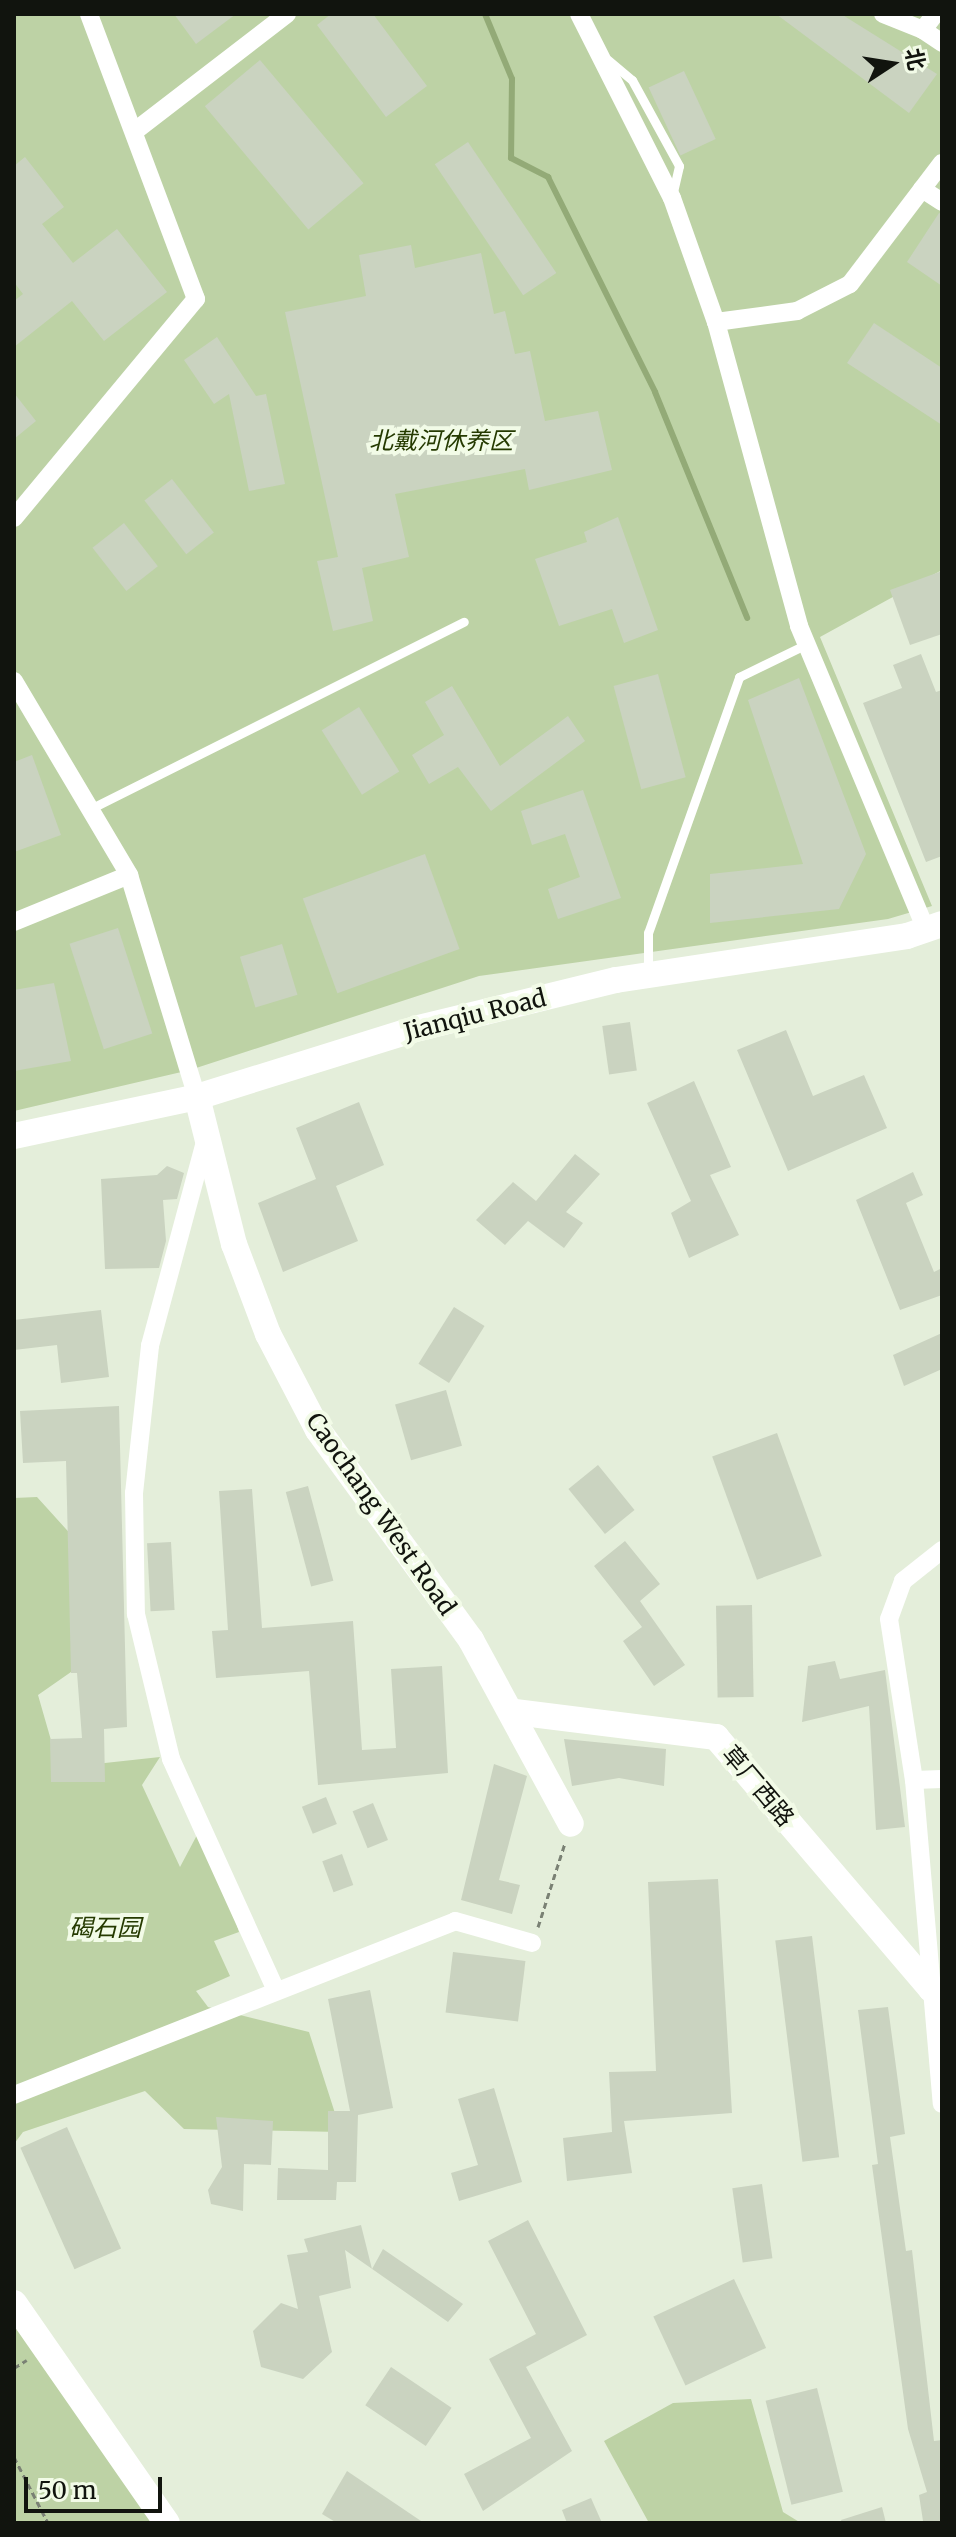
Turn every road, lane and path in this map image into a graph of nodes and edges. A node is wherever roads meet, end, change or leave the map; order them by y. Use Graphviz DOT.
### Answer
graph roads {
  1 [pos="89,14"];
  2 [pos="287,14"];
  3 [pos="579,14"];
  4 [pos="883,14"];
  5 [pos="935,14"];
  6 [pos="923,30"];
  7 [pos="942,43"];
  8 [pos="135,131"];
  9 [pos="942,163"];
  10 [pos="922,189"];
  11 [pos="942,202"];
  12 [pos="716,322"];
  13 [pos="14,518"];
  14 [pos="464,622"];
  15 [pos="807,644"];
  16 [pos="14,681"];
  17 [pos="90,809"];
  18 [pos="129,875"];
  19 [pos="14,922"];
  20 [pos="934,927"];
  21 [pos="648,975"];
  22 [pos="197,1097"];
  23 [pos="14,1136"];
  24 [pos="207,1136"];
  25 [pos="942,1550"];
  26 [pos="515,1712"];
  27 [pos="942,1779"];
  28 [pos="914,1780"];
  29 [pos="571,1824"];
  30 [pos="532,1943"];
  31 [pos="275,1988"];
  32 [pos="936,1990"];
  33 [pos="14,2095"];
  34 [pos="942,2104"];
  35 [pos="14,2303"];
  36 [pos="30,2358"];
  37 [pos="14,2368"];
  38 [pos="14,2457"];
  39 [pos="48,2523"];
  40 [pos="167,2523"];
  1 -- 8 [label="street"];
  2 -- 8 [label="street"];
  3 -- 12 [label="street"];
  4 -- 6 [label="street"];
  5 -- 6 [label="street"];
  6 -- 7 [label="street"];
  8 -- 13 [label="street"];
  9 -- 10 [label="street"];
  10 -- 11 [label="street"];
  10 -- 12 [label="street"];
  12 -- 15 [label="street"];
  14 -- 17 [label="lane"];
  15 -- 20 [label="street"];
  15 -- 21 [label="lane"];
  16 -- 17 [label="street"];
  17 -- 18 [label="street"];
  18 -- 19 [label="street"];
  18 -- 22 [label="street"];
  20 -- 21 [label="main road, Jianqiu Road"];
  21 -- 22 [label="main road, Jianqiu Road"];
  22 -- 23 [label="main road, Jianqiu Road"];
  22 -- 24 [label="main road, Caochang West Road"];
  24 -- 26 [label="main road, Caochang West Road"];
  24 -- 31 [label="street"];
  25 -- 28 [label="street"];
  26 -- 29 [label="main road, Caochang West Road"];
  26 -- 32 [label="main road, 草厂西路"];
  27 -- 28 [label="street"];
  28 -- 32 [label="street"];
  29 -- 30 [label="path"];
  30 -- 31 [label="street"];
  31 -- 33 [label="street"];
  32 -- 34 [label="street"];
  35 -- 40 [label="main road"];
  36 -- 37 [label="path"];
  38 -- 39 [label="path"];
}
